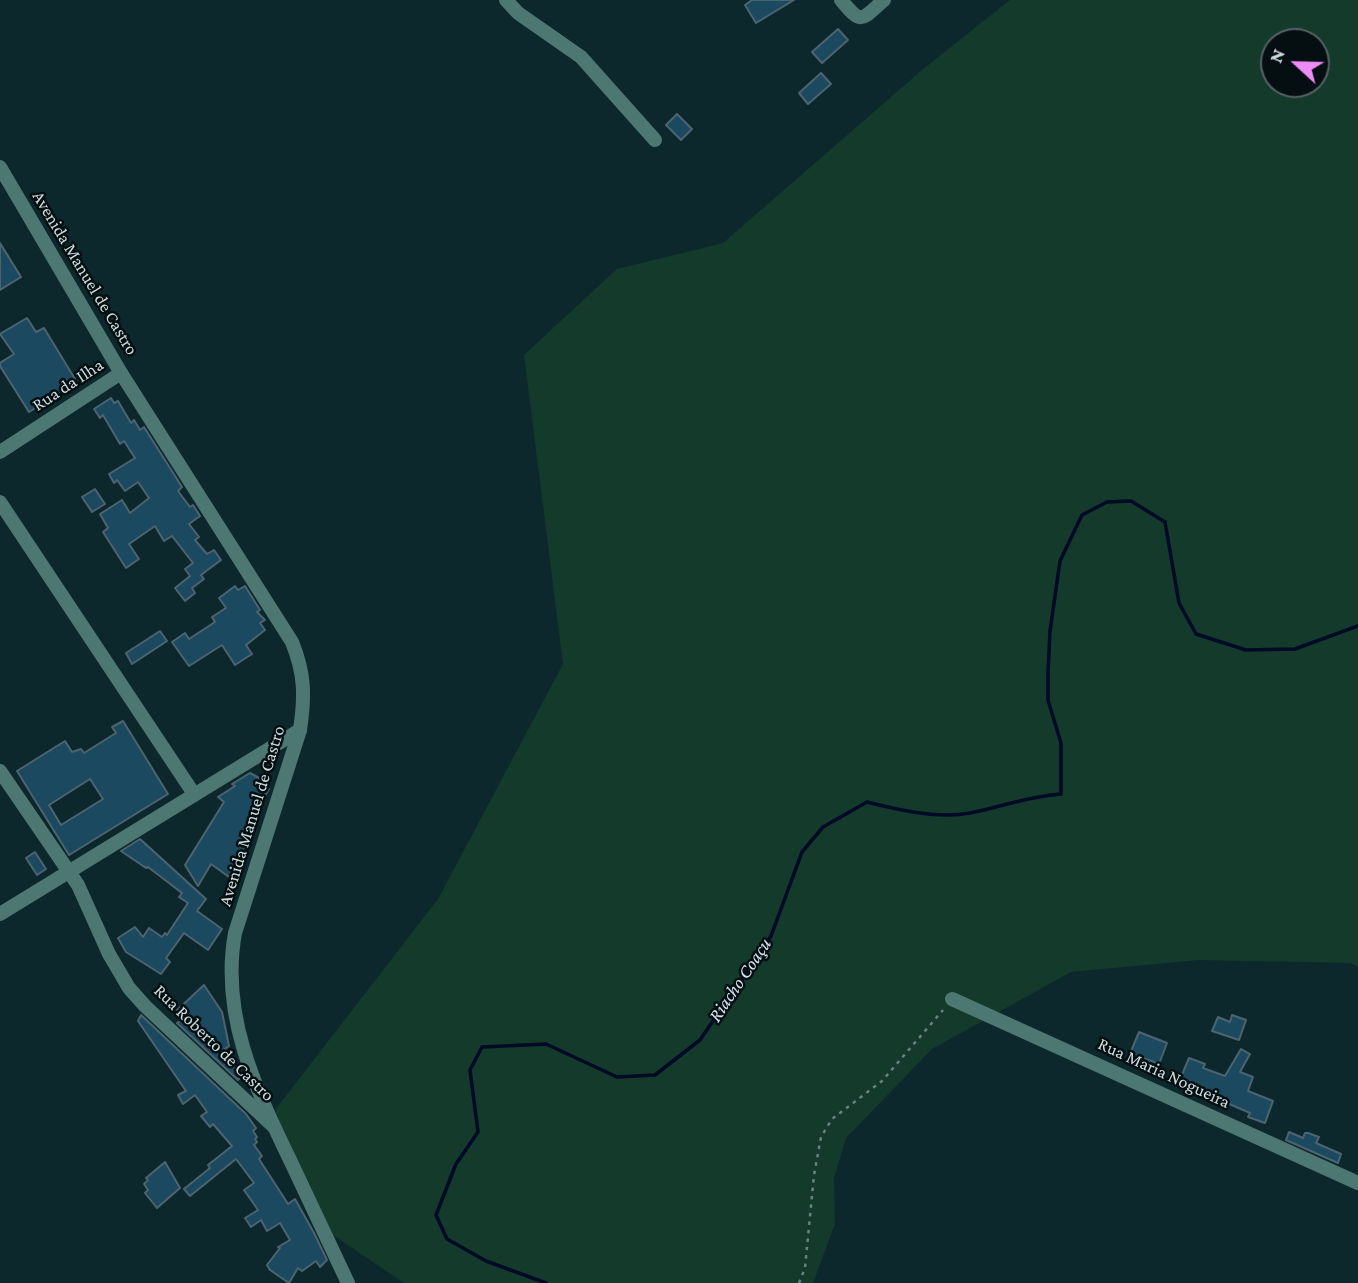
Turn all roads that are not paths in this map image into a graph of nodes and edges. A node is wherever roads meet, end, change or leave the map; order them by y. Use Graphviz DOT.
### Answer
graph roads {
  1 [pos="506,0"];
  2 [pos="841,0"];
  3 [pos="884,0"];
  4 [pos="655,140"];
  5 [pos="0,167"];
  6 [pos="121,373"];
  7 [pos="0,452"];
  8 [pos="0,502"];
  9 [pos="300,730"];
  10 [pos="0,771"];
  11 [pos="194,794"];
  12 [pos="70,873"];
  13 [pos="0,914"];
  14 [pos="952,999"];
  15 [pos="273,1126"];
  16 [pos="1358,1183"];
  17 [pos="348,1283"];
  1 -- 4 [label="street"];
  2 -- 3 [label="street"];
  5 -- 6 [label="street, Avenida Manuel de Castro"];
  6 -- 7 [label="street, Rua da Ilha"];
  6 -- 9 [label="street, Avenida Manuel de Castro"];
  8 -- 11 [label="street"];
  9 -- 11 [label="street"];
  9 -- 15 [label="street, Avenida Manuel de Castro"];
  10 -- 12 [label="street, Rua Roberto de Castro"];
  11 -- 12 [label="street"];
  12 -- 13 [label="street"];
  12 -- 15 [label="street, Rua Roberto de Castro"];
  14 -- 16 [label="street, Rua Maria Nogueira"];
  15 -- 17 [label="street, Avenida Manuel de Castro"];
}
